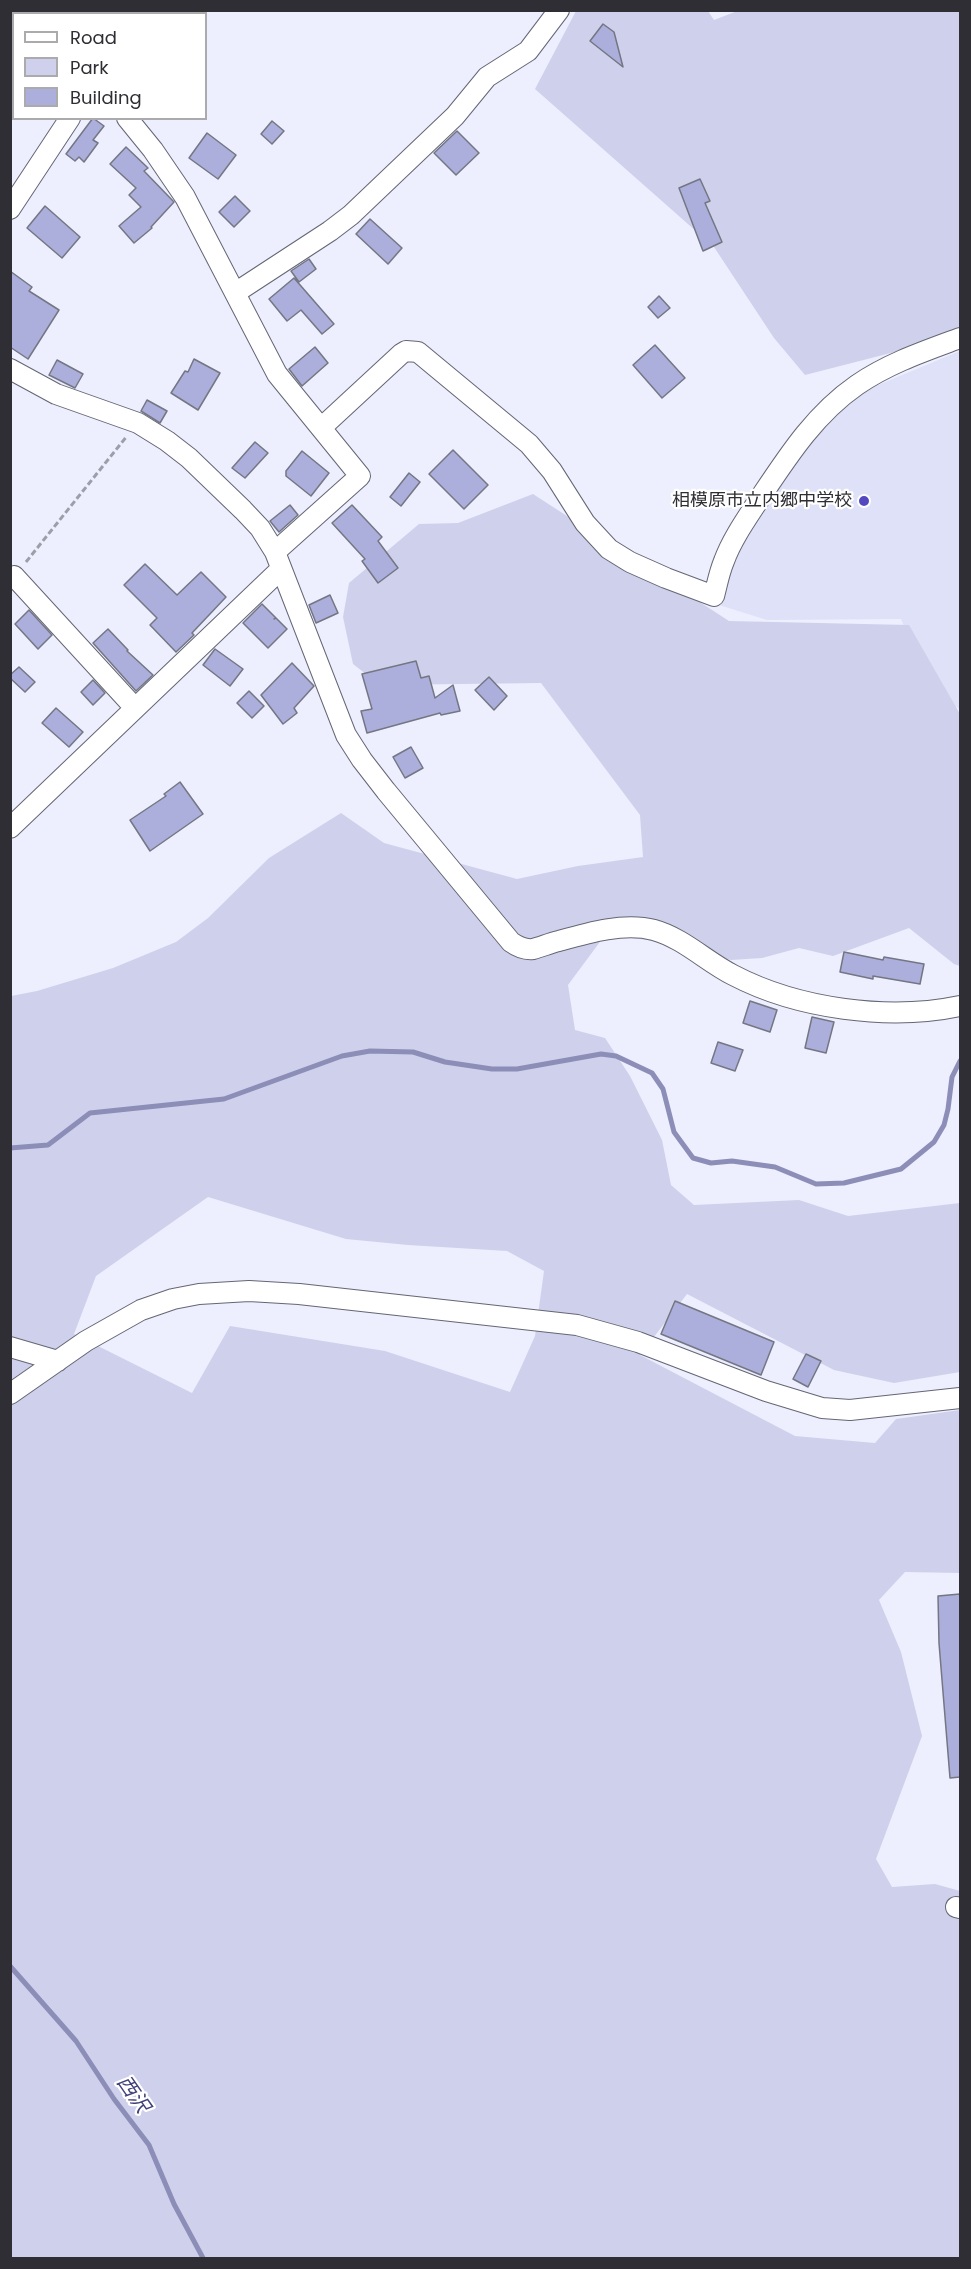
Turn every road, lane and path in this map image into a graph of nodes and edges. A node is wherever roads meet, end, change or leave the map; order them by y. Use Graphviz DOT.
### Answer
graph roads {
  1 [pos="559,10"];
  2 [pos="69,120"];
  3 [pos="130,120"];
  4 [pos="10,209"];
  5 [pos="235,293"];
  6 [pos="960,338"];
  7 [pos="10,369"];
  8 [pos="138,423"];
  9 [pos="321,428"];
  10 [pos="278,561"];
  11 [pos="14,576"];
  12 [pos="135,708"];
  13 [pos="10,828"];
  14 [pos="960,1006"];
  15 [pos="10,1347"];
  16 [pos="58,1361"];
  17 [pos="10,1394"];
  18 [pos="960,1398"];
  1 -- 5 [label="street"];
  2 -- 4 [label="street"];
  3 -- 5 [label="street"];
  5 -- 9 [label="street"];
  6 -- 9 [label="street"];
  7 -- 8 [label="street"];
  8 -- 10 [label="street"];
  8 -- 11 [label="path"];
  9 -- 10 [label="street"];
  10 -- 12 [label="street"];
  10 -- 14 [label="street"];
  11 -- 12 [label="street"];
  12 -- 13 [label="street"];
  15 -- 16 [label="street"];
  16 -- 17 [label="street"];
  16 -- 18 [label="street"];
}
